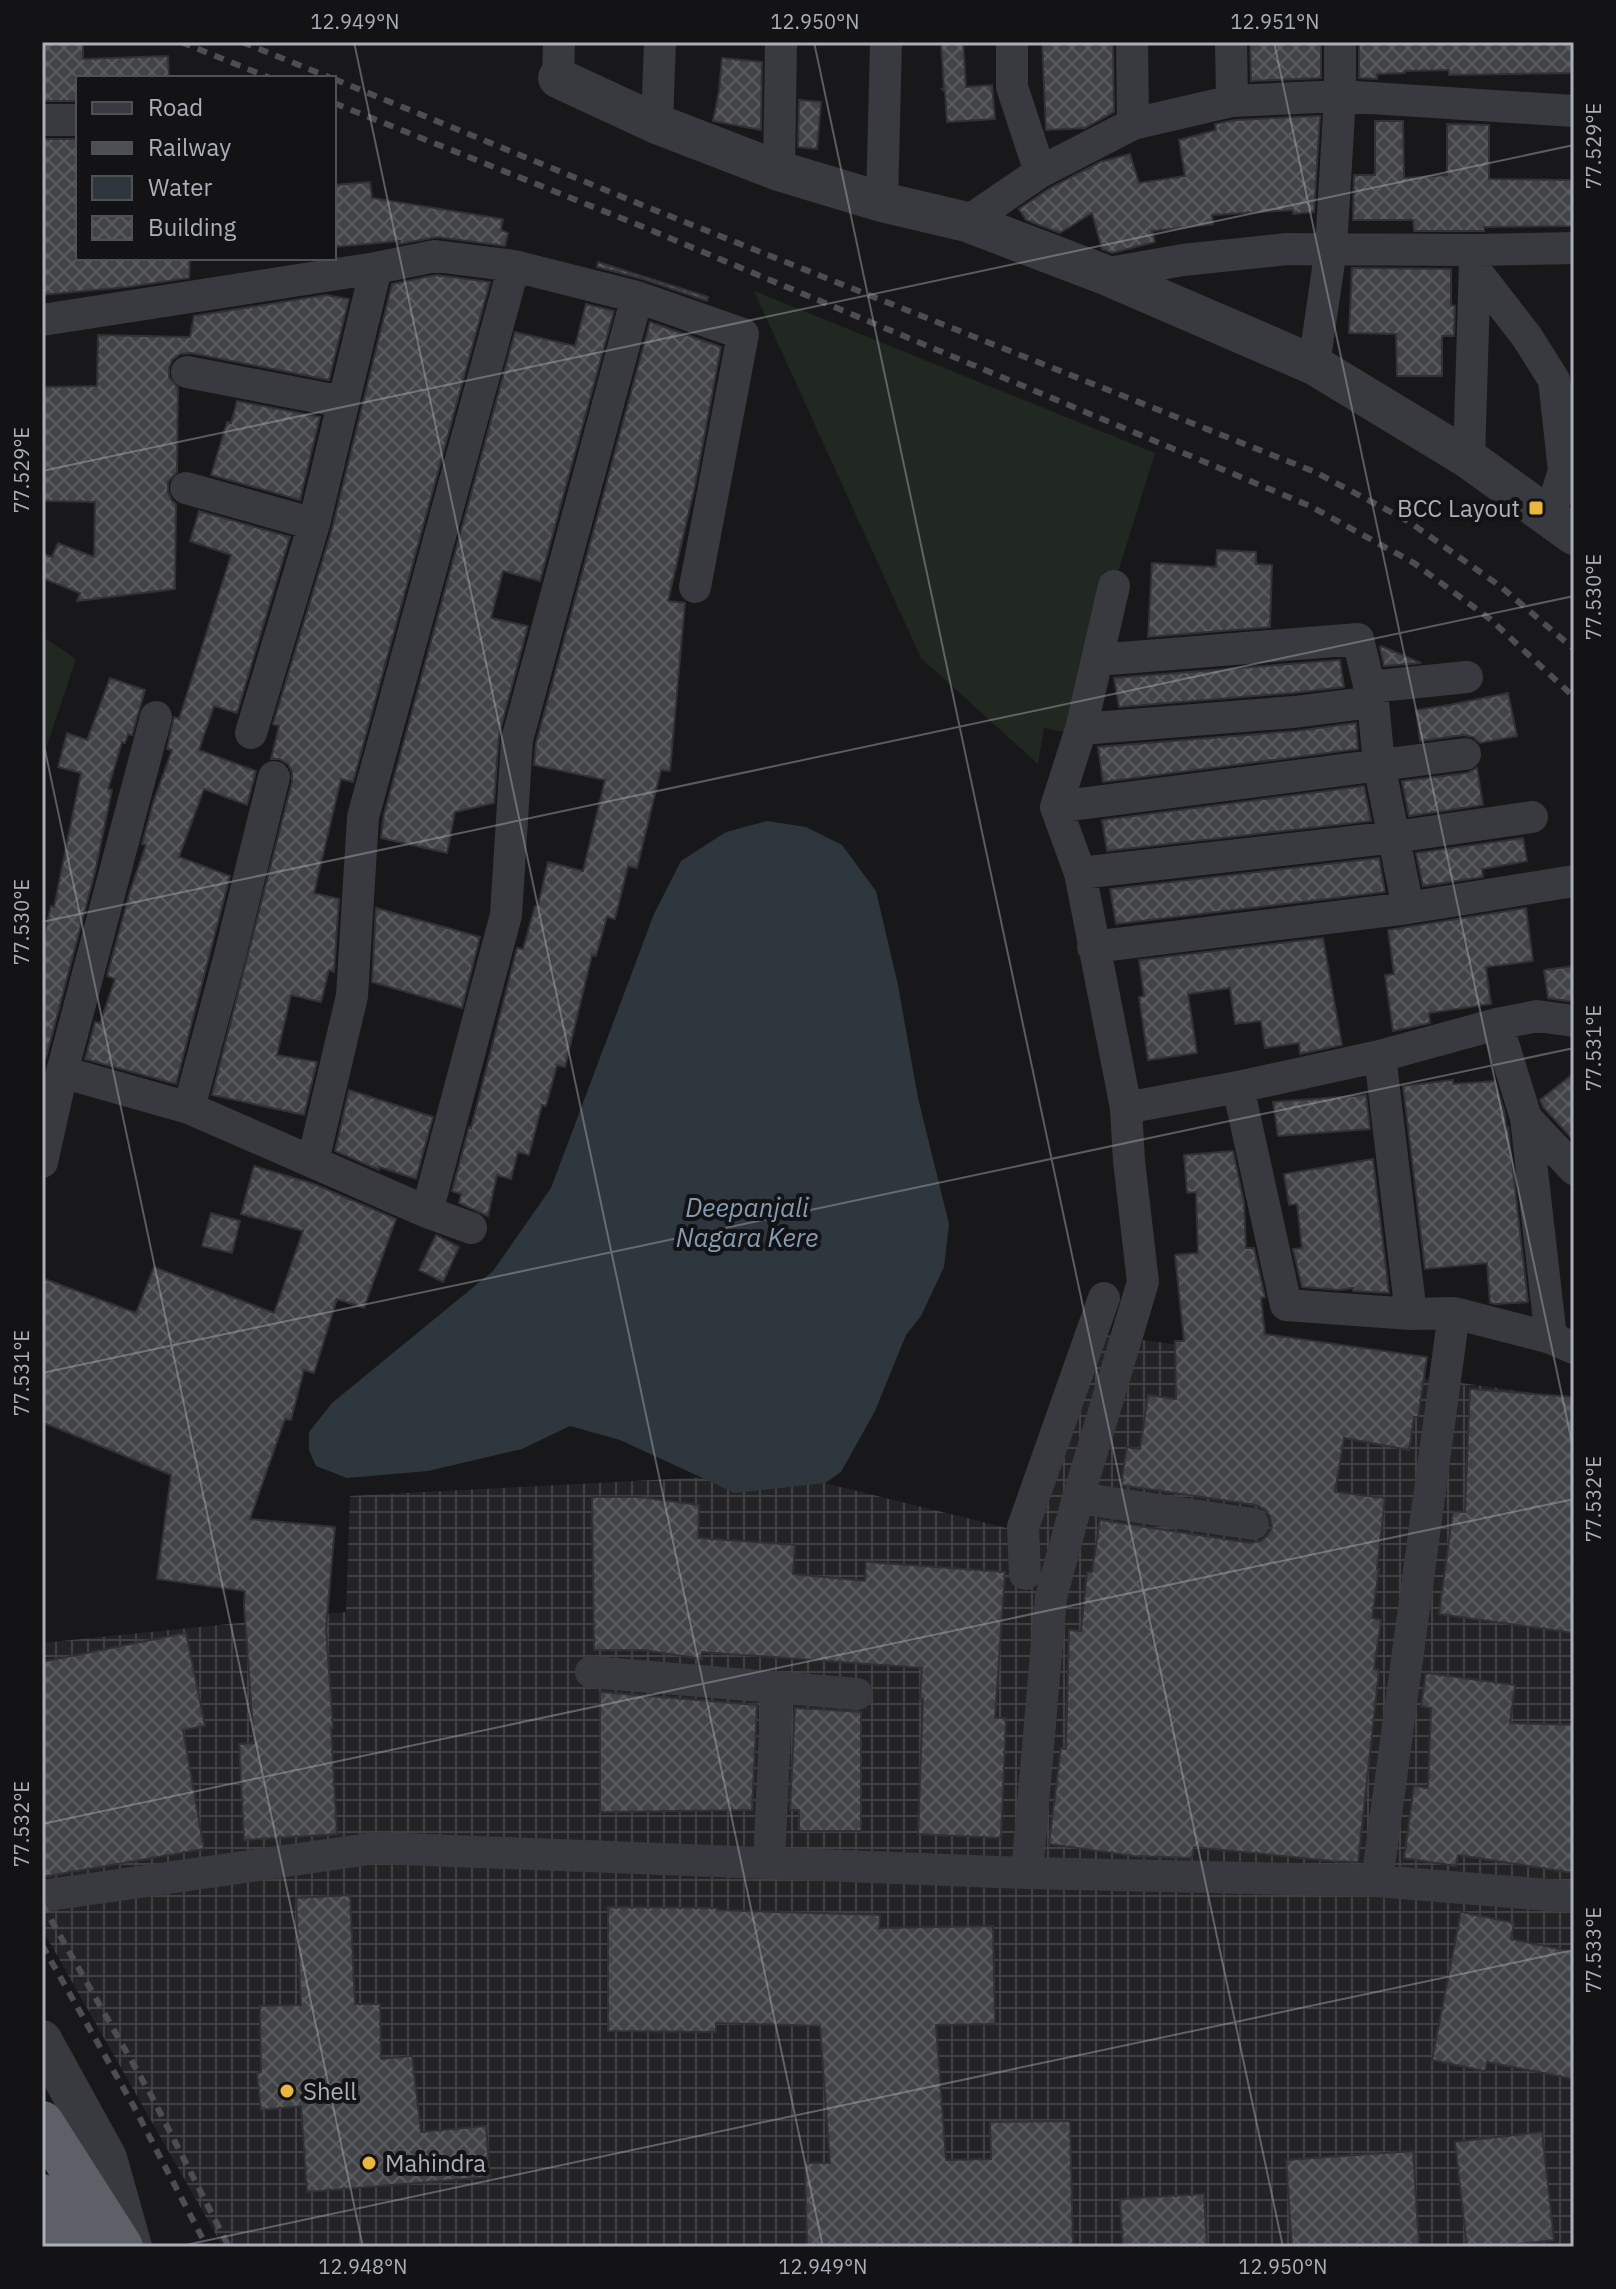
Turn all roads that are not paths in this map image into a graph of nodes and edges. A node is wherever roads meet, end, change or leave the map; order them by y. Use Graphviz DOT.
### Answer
graph roads {
  1 [pos="660,42"];
  2 [pos="781,42"];
  3 [pos="886,42"];
  4 [pos="1012,42"];
  5 [pos="1132,42"];
  6 [pos="1231,42"];
  7 [pos="1340,42"];
  8 [pos="558,60"];
  9 [pos="1340,96"];
  10 [pos="1232,101"];
  11 [pos="1574,111"];
  12 [pos="42,120"];
  13 [pos="76,120"];
  14 [pos="657,124"];
  15 [pos="1133,124"];
  16 [pos="779,171"];
  17 [pos="1040,172"];
  18 [pos="882,202"];
  19 [pos="967,222"];
  20 [pos="1331,248"];
  21 [pos="1574,248"];
  22 [pos="1476,260"];
  23 [pos="514,266"];
  24 [pos="376,268"];
  25 [pos="1103,274"];
  26 [pos="637,297"];
  27 [pos="42,320"];
  28 [pos="1314,365"];
  29 [pos="187,372"];
  30 [pos="343,402"];
  31 [pos="1469,459"];
  32 [pos="186,488"];
  33 [pos="314,524"];
  34 [pos="1562,526"];
  35 [pos="1114,586"];
  36 [pos="695,587"];
  37 [pos="1097,660"];
  38 [pos="1467,677"];
  39 [pos="1371,694"];
  40 [pos="156,717"];
  41 [pos="1081,729"];
  42 [pos="251,733"];
  43 [pos="1465,754"];
  44 [pos="1379,764"];
  45 [pos="274,777"];
  46 [pos="1056,807"];
  47 [pos="1532,817"];
  48 [pos="1395,837"];
  49 [pos="1080,873"];
  50 [pos="1574,881"];
  51 [pos="1408,908"];
  52 [pos="1093,947"];
  53 [pos="1574,1021"];
  54 [pos="1497,1024"];
  55 [pos="1380,1056"];
  56 [pos="62,1072"];
  57 [pos="1238,1087"];
  58 [pos="189,1108"];
  59 [pos="1126,1108"];
  60 [pos="1526,1118"];
  61 [pos="313,1161"];
  62 [pos="42,1162"];
  63 [pos="1574,1169"];
  64 [pos="427,1212"];
  65 [pos="471,1228"];
  66 [pos="1104,1298"];
  67 [pos="1454,1313"];
  68 [pos="1411,1314"];
  69 [pos="1563,1343"];
  70 [pos="1078,1498"];
  71 [pos="1253,1524"];
  72 [pos="1025,1574"];
  73 [pos="591,1672"];
  74 [pos="777,1687"];
  75 [pos="857,1694"];
  76 [pos="769,1863"];
  77 [pos="1027,1873"];
  78 [pos="1377,1881"];
  79 [pos="42,1896"];
  80 [pos="1574,1897"];
  81 [pos="42,2040"];
  82 [pos="42,2123"];
  83 [pos="60,2188"];
  84 [pos="72,2247"];
  85 [pos="121,2247"];
  86 [pos="132,2247"];
  1 -- 14 [label="street"];
  2 -- 16 [label="street"];
  3 -- 18 [label="street"];
  4 -- 17 [label="street"];
  5 -- 15 [label="street"];
  6 -- 10 [label="street"];
  7 -- 9 [label="street"];
  8 -- 14 [label="street"];
  9 -- 10 [label="street"];
  9 -- 11 [label="street"];
  9 -- 20 [label="street"];
  10 -- 15 [label="street"];
  12 -- 13 [label="street"];
  14 -- 16 [label="street"];
  15 -- 17 [label="street"];
  16 -- 18 [label="street"];
  17 -- 19 [label="street"];
  18 -- 19 [label="street"];
  19 -- 25 [label="street"];
  20 -- 22 [label="street"];
  20 -- 25 [label="street"];
  20 -- 28 [label="street"];
  21 -- 22 [label="street"];
  22 -- 31 [label="street"];
  22 -- 34 [label="street"];
  23 -- 24 [label="street"];
  23 -- 26 [label="street"];
  23 -- 61 [label="street"];
  24 -- 27 [label="street"];
  24 -- 30 [label="street"];
  25 -- 28 [label="street"];
  26 -- 36 [label="street"];
  26 -- 64 [label="street"];
  28 -- 31 [label="street"];
  29 -- 30 [label="street"];
  30 -- 33 [label="street"];
  31 -- 34 [label="street"];
  32 -- 33 [label="street"];
  33 -- 42 [label="street"];
  35 -- 37 [label="street"];
  37 -- 39 [label="street"];
  37 -- 41 [label="street"];
  38 -- 39 [label="street"];
  39 -- 41 [label="street"];
  39 -- 44 [label="street"];
  40 -- 56 [label="street"];
  41 -- 46 [label="street"];
  43 -- 44 [label="street"];
  44 -- 46 [label="street"];
  44 -- 48 [label="street"];
  45 -- 58 [label="street"];
  46 -- 49 [label="street"];
  47 -- 48 [label="street"];
  48 -- 49 [label="street"];
  48 -- 51 [label="street"];
  49 -- 52 [label="street"];
  50 -- 51 [label="street"];
  51 -- 52 [label="street"];
  52 -- 59 [label="street"];
  53 -- 54 [label="street"];
  54 -- 55 [label="street"];
  54 -- 60 [label="street"];
  55 -- 57 [label="street"];
  55 -- 68 [label="street"];
  56 -- 58 [label="street"];
  56 -- 62 [label="street"];
  57 -- 59 [label="street"];
  57 -- 68 [label="street"];
  58 -- 61 [label="street"];
  59 -- 70 [label="street"];
  60 -- 63 [label="street"];
  60 -- 69 [label="street"];
  61 -- 64 [label="street"];
  64 -- 65 [label="street"];
  66 -- 72 [label="street"];
  67 -- 68 [label="street"];
  67 -- 69 [label="street"];
  67 -- 78 [label="street"];
  70 -- 71 [label="street"];
  70 -- 77 [label="street"];
  73 -- 74 [label="street"];
  74 -- 75 [label="street"];
  74 -- 76 [label="street"];
  76 -- 77 [label="street"];
  76 -- 79 [label="street"];
  77 -- 78 [label="street"];
  78 -- 80 [label="street"];
  81 -- 86 [label="street"];
  82 -- 83 [label="highway"];
  83 -- 84 [label="highway"];
  83 -- 85 [label="highway"];
}
